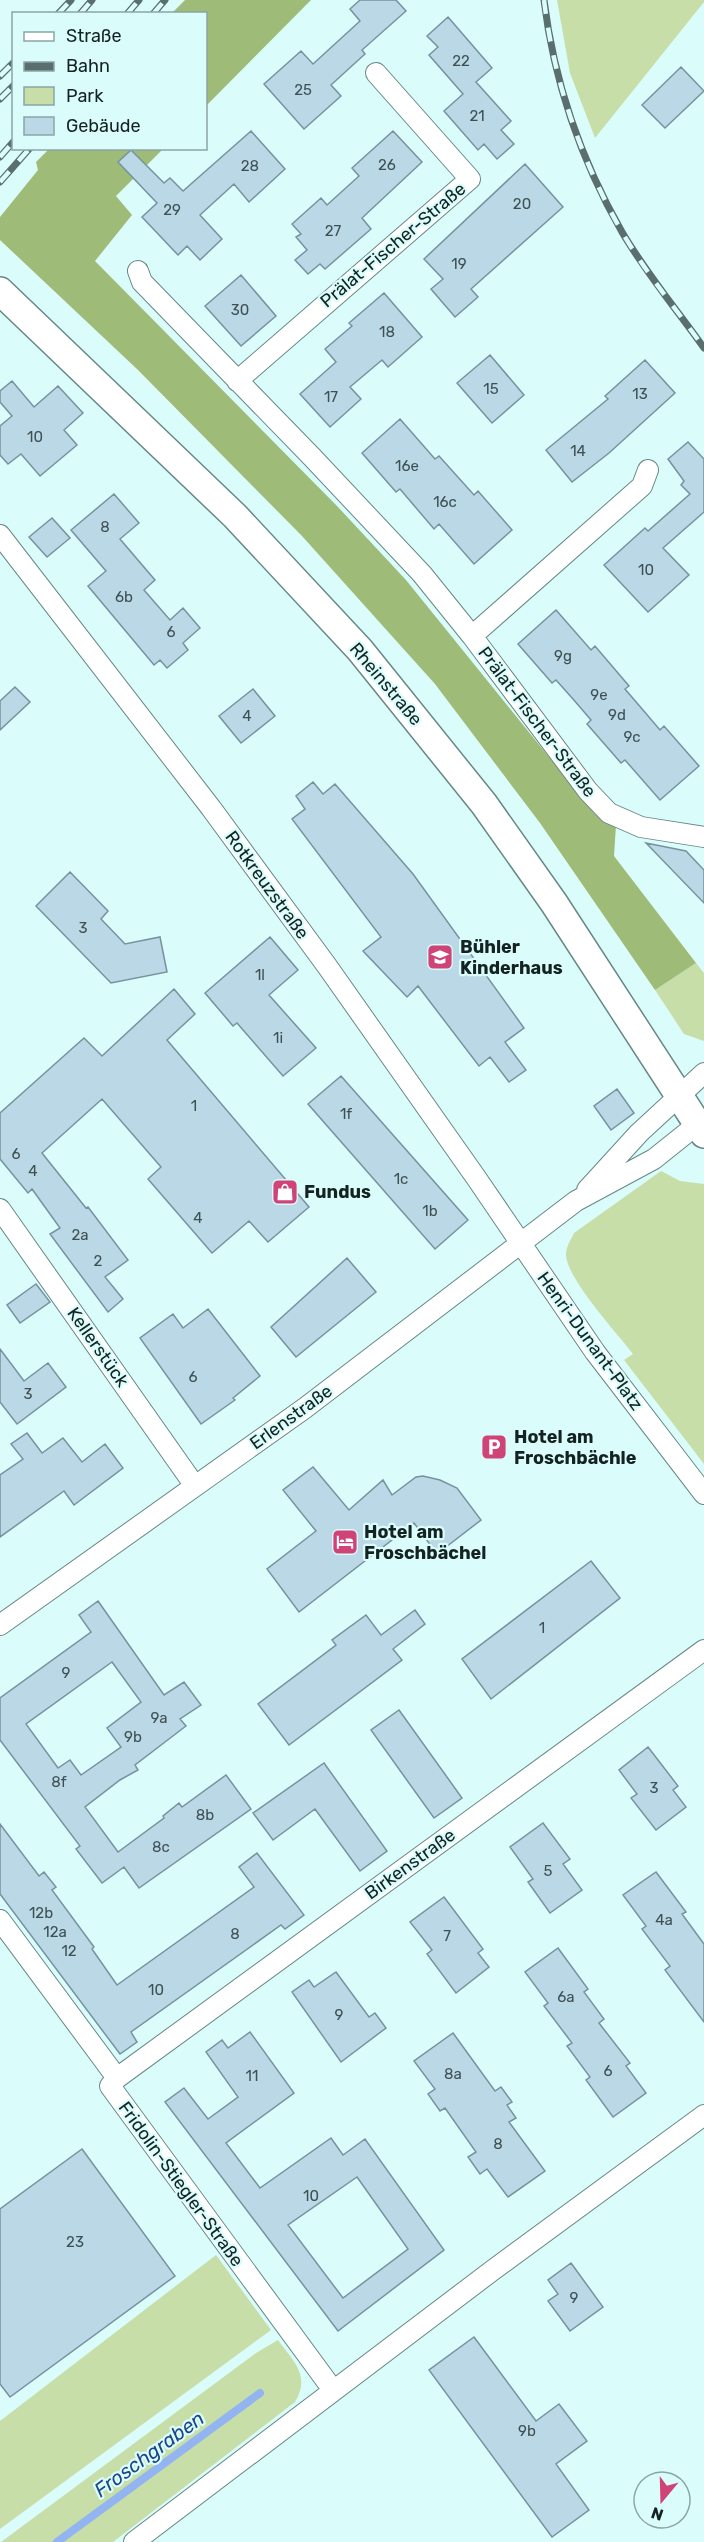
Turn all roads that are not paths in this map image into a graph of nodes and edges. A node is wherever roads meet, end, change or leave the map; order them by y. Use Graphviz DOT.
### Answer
graph roads {
  1 [pos="376,73"];
  2 [pos="138,271"];
  3 [pos="0,291"];
  4 [pos="237,381"];
  5 [pos="648,470"];
  6 [pos="0,535"];
  7 [pos="472,636"];
  8 [pos="704,837"];
  9 [pos="704,1073"];
  10 [pos="679,1095"];
  11 [pos="702,1126"];
  12 [pos="576,1201"];
  13 [pos="0,1209"];
  14 [pos="521,1245"];
  15 [pos="195,1486"];
  16 [pos="704,1494"];
  17 [pos="0,1626"];
  18 [pos="704,1650"];
  19 [pos="0,1920"];
  20 [pos="117,2078"];
  21 [pos="704,2115"];
  22 [pos="333,2390"];
  23 [pos="134,2542"];
  1 -- 4 [label="street, Prälat-Fischer-Straße"];
  2 -- 4 [label="street, Prälat-Fischer-Straße"];
  3 -- 10 [label="street, Rheinstraße"];
  4 -- 7 [label="street, Prälat-Fischer-Straße"];
  5 -- 7 [label="street, Prälat-Fischer-Straße"];
  6 -- 14 [label="street, Rotkreuzstraße"];
  7 -- 8 [label="street, Prälat-Fischer-Straße"];
  9 -- 10 [label="street, Erlenstraße"];
  10 -- 11 [label="street, Rheinstraße"];
  10 -- 12 [label="street, Erlenstraße"];
  11 -- 12 [label="street, Erlenstraße"];
  12 -- 14 [label="street, Erlenstraße"];
  13 -- 15 [label="street, Kellerstück"];
  14 -- 15 [label="street, Erlenstraße"];
  14 -- 16 [label="street, Henri-Dunant-Platz"];
  15 -- 17 [label="street, Erlenstraße"];
  18 -- 20 [label="street, Birkenstraße"];
  19 -- 20 [label="street, Fridolin-Stiegler-Straße"];
  20 -- 22 [label="street, Fridolin-Stiegler-Straße"];
  21 -- 22 [label="street"];
  22 -- 23 [label="street"];
}
